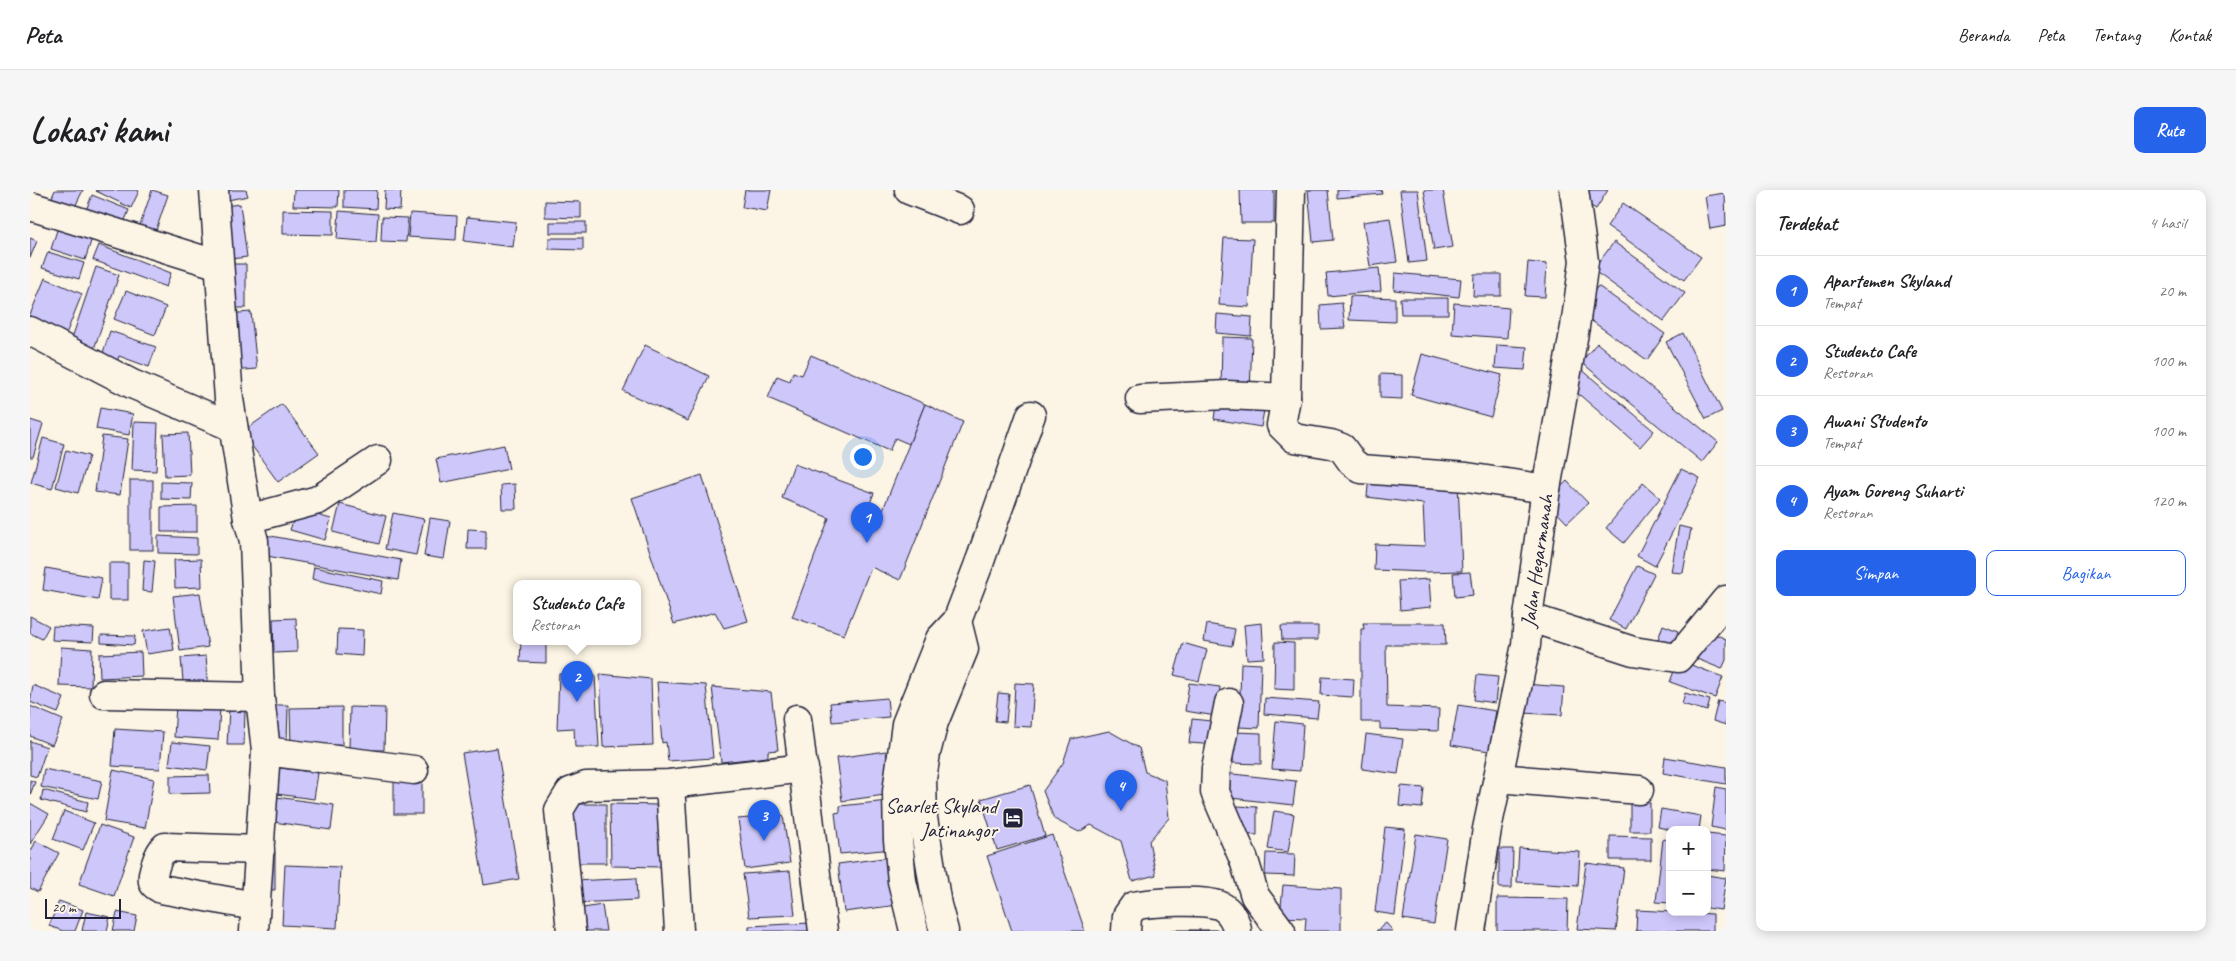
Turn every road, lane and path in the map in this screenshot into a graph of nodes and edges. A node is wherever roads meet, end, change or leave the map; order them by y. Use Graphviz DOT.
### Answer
graph roads {
  1 [pos="214,190"];
  2 [pos="909,190"];
  3 [pos="1291,190"];
  4 [pos="1574,190"];
  5 [pos="30,206"];
  6 [pos="960,210"];
  7 [pos="219,265"];
  8 [pos="30,331"];
  9 [pos="1286,398"];
  10 [pos="1140,399"];
  11 [pos="1031,415"];
  12 [pos="233,427"];
  13 [pos="378,460"];
  14 [pos="1546,490"];
  15 [pos="248,520"];
  16 [pos="1726,600"];
  17 [pos="1528,617"];
  18 [pos="957,621"];
  19 [pos="104,694"];
  20 [pos="260,697"];
  21 [pos="1228,703"];
  22 [pos="797,718"];
  23 [pos="266,751"];
  24 [pos="804,768"];
  25 [pos="414,770"];
  26 [pos="1498,778"];
  27 [pos="670,784"];
  28 [pos="1639,790"];
  29 [pos="260,850"];
  30 [pos="254,918"];
  31 [pos="570,931"];
  32 [pos="679,931"];
  33 [pos="822,931"];
  34 [pos="914,931"];
  35 [pos="944,931"];
  36 [pos="1126,931"];
  37 [pos="1237,931"];
  38 [pos="1281,931"];
  39 [pos="1471,931"];
  1 -- 7 [label="street"];
  2 -- 6 [label="street"];
  3 -- 9 [label="street"];
  4 -- 14 [label="street, Jalan Hegarmanah"];
  5 -- 7 [label="street"];
  7 -- 12 [label="street"];
  8 -- 12 [label="street"];
  9 -- 10 [label="street"];
  9 -- 14 [label="street"];
  11 -- 18 [label="street"];
  12 -- 15 [label="street"];
  13 -- 15 [label="street"];
  14 -- 17 [label="street, Jalan Hegarmanah"];
  15 -- 20 [label="street"];
  16 -- 17 [label="street"];
  17 -- 26 [label="street, Jalan Hegarmanah"];
  18 -- 34 [label="street"];
  18 -- 35 [label="street"];
  19 -- 20 [label="street"];
  20 -- 23 [label="street"];
  21 -- 38 [label="street"];
  22 -- 24 [label="street"];
  23 -- 25 [label="street"];
  23 -- 29 [label="street"];
  24 -- 27 [label="street"];
  24 -- 33 [label="street"];
  26 -- 28 [label="street"];
  26 -- 39 [label="street, Jalan Hegarmanah"];
  27 -- 31 [label="street"];
  27 -- 32 [label="street"];
  29 -- 30 [label="street"];
  29 -- 30 [label="street"];
  36 -- 37 [label="street"];
}
